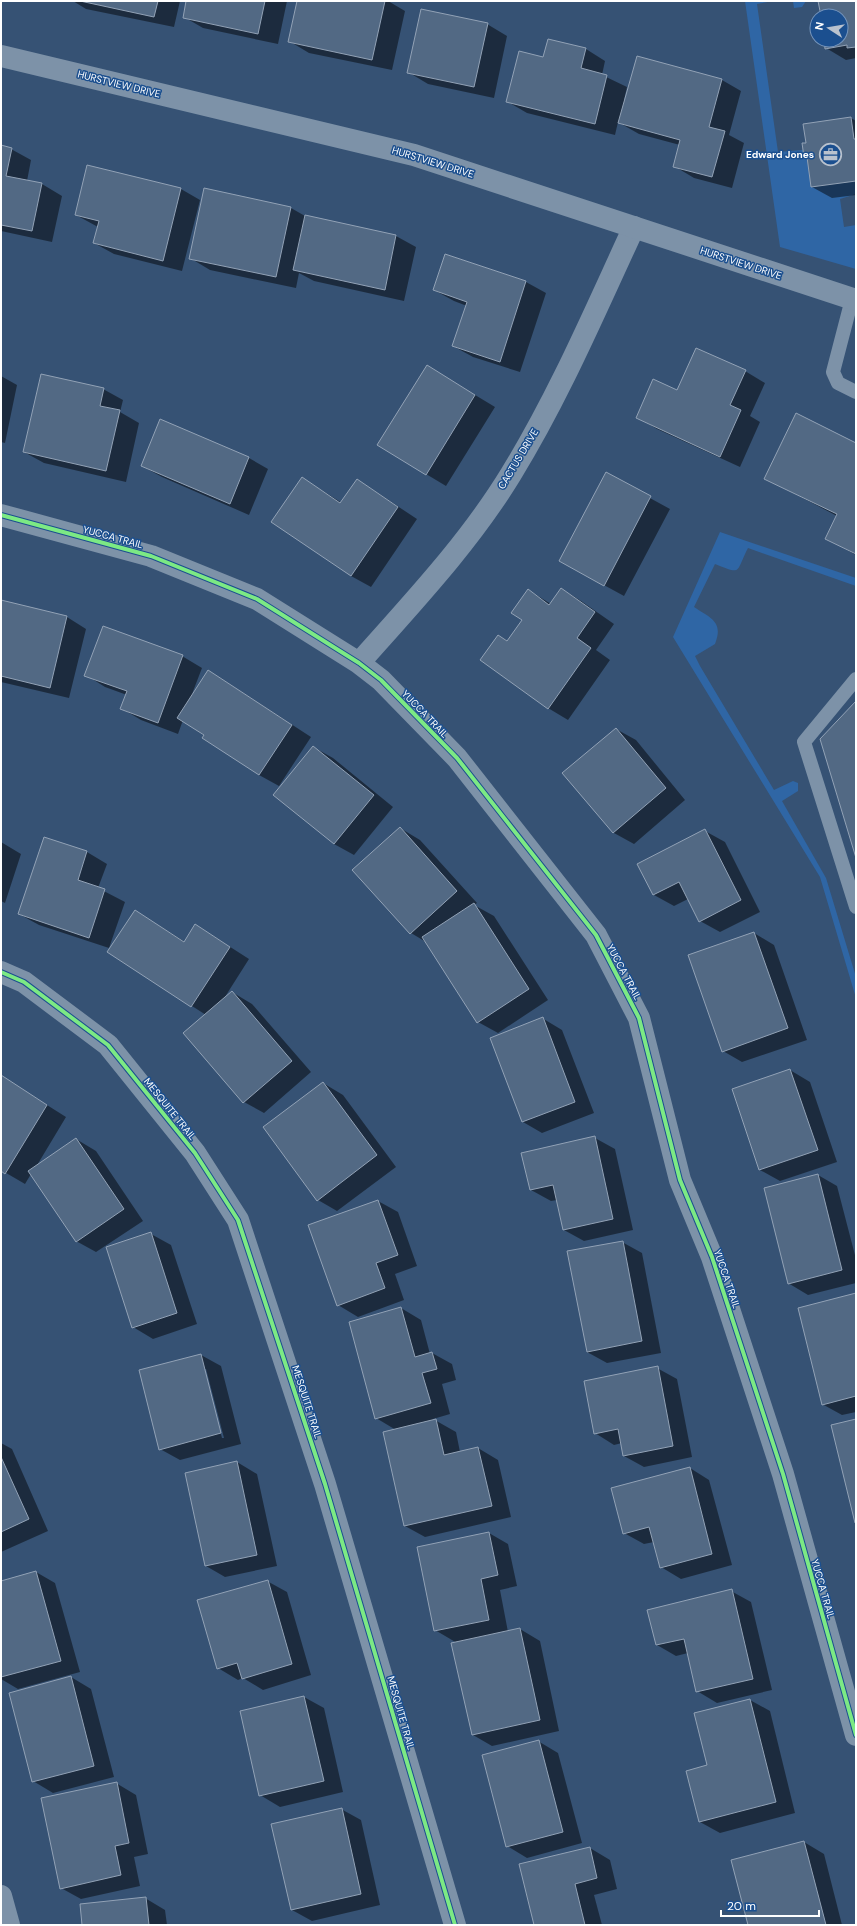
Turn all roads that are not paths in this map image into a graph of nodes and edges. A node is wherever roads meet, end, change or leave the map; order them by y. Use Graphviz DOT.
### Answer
graph roads {
  1 [pos="1,56"];
  2 [pos="634,227"];
  3 [pos="854,299"];
  4 [pos="856,392"];
  5 [pos="1,516"];
  6 [pos="360,663"];
  7 [pos="856,679"];
  8 [pos="856,907"];
  9 [pos="1,972"];
  10 [pos="856,1735"];
  11 [pos="1,1896"];
  12 [pos="9,1925"];
  13 [pos="455,1925"];
  1 -- 2 [label="street, HURSTVIEW DRIVE"];
  2 -- 3 [label="street, HURSTVIEW DRIVE"];
  2 -- 6 [label="street, CACTUS DRIVE"];
  3 -- 4 [label="lane"];
  5 -- 6 [label="street, YUCCA TRAIL"];
  6 -- 10 [label="street, YUCCA TRAIL"];
  7 -- 8 [label="lane"];
  9 -- 13 [label="street, MESQUITE TRAIL"];
  11 -- 12 [label="street"];
}
